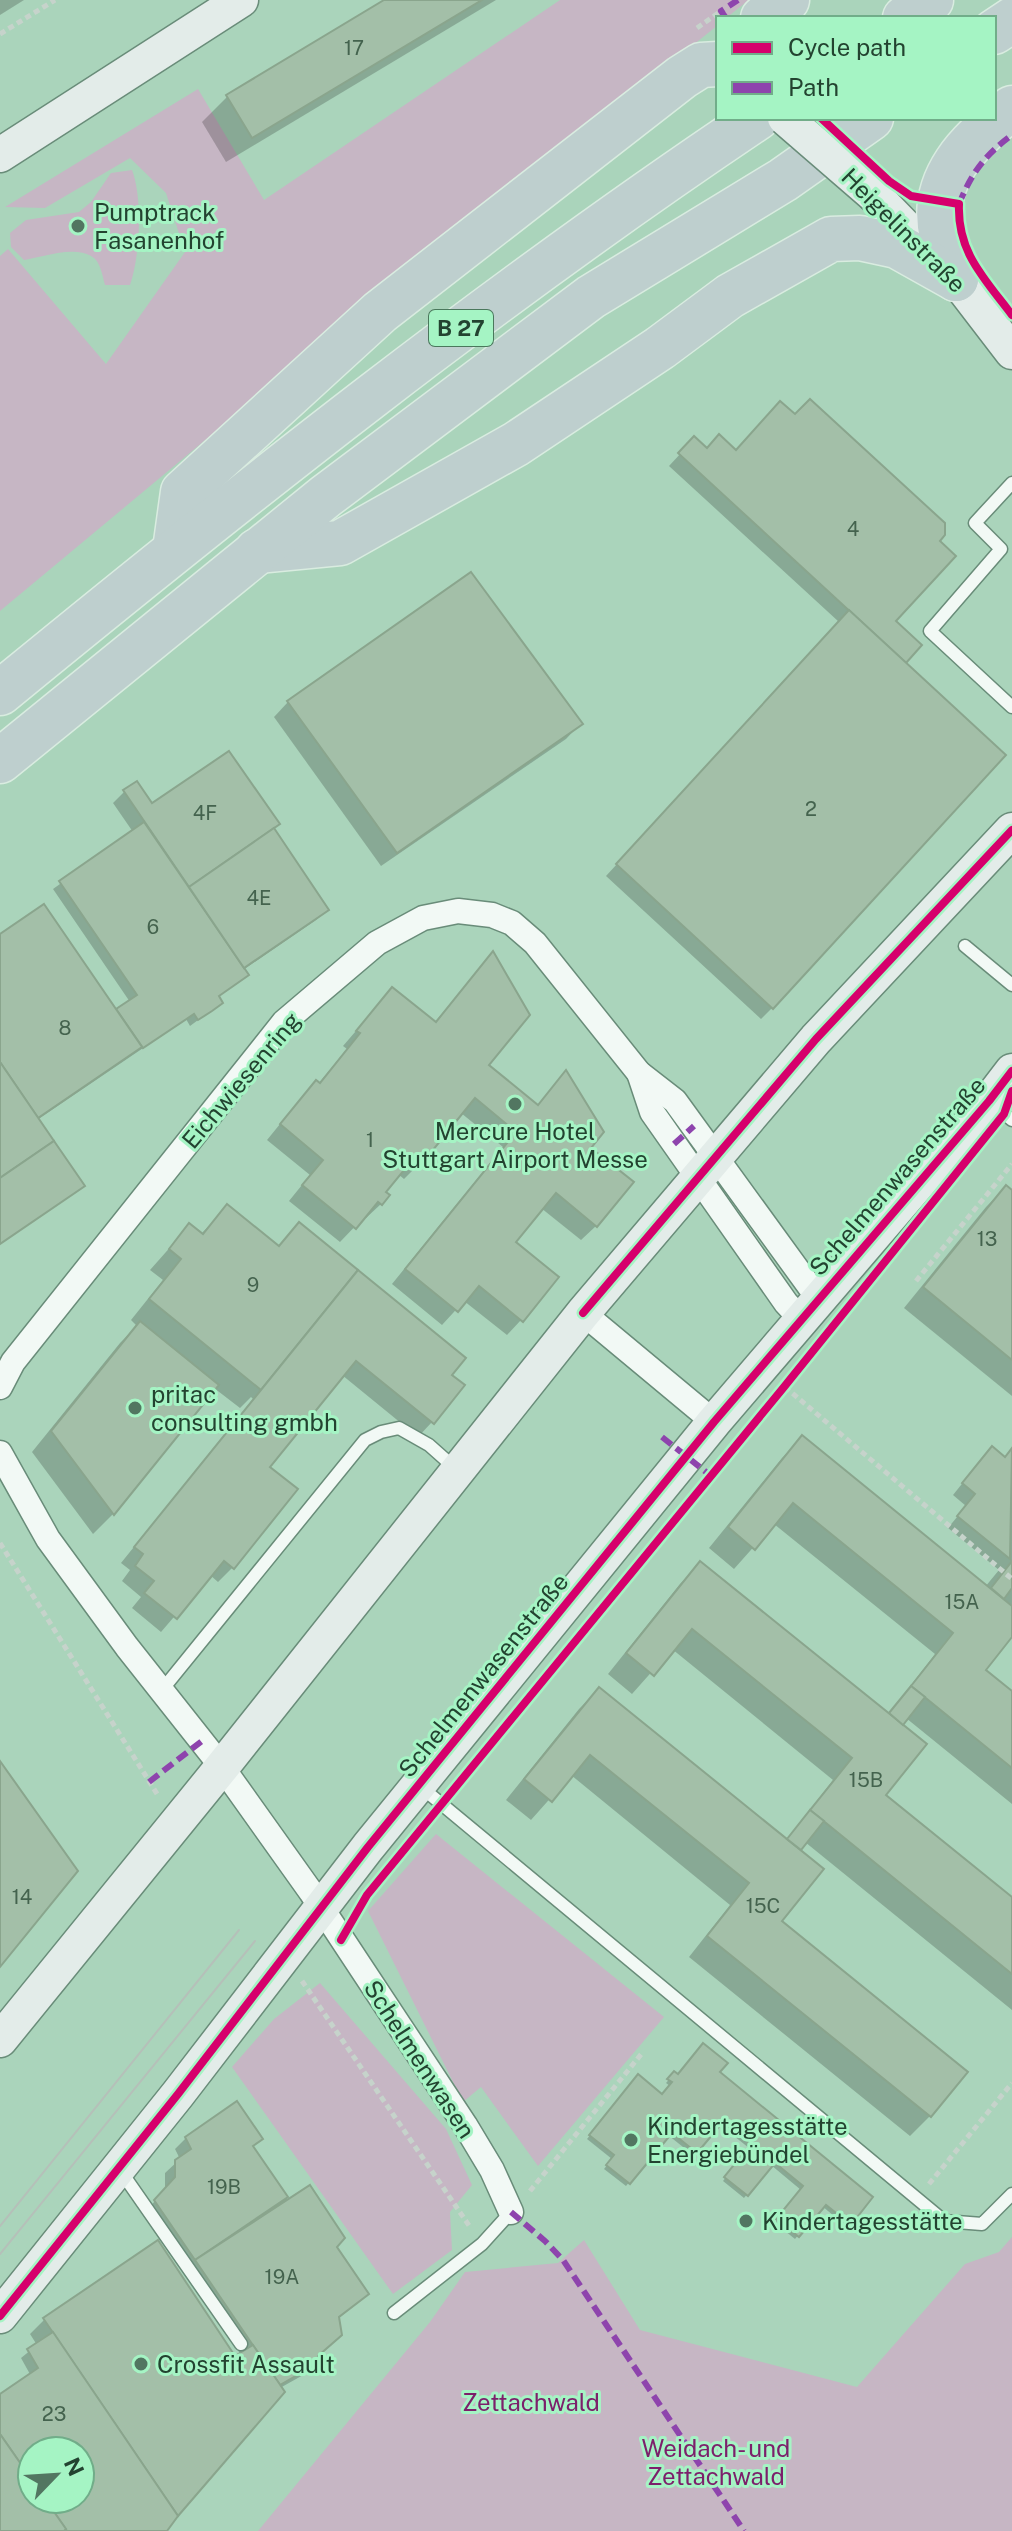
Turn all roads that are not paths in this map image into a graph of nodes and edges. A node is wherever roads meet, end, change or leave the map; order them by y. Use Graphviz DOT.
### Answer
graph roads {
  1 [pos="241,0"];
  2 [pos="787,0"];
  3 [pos="931,0"];
  4 [pos="766,16"];
  5 [pos="908,16"];
  6 [pos="716,64"];
  7 [pos="1012,108"];
  8 [pos="754,120"];
  9 [pos="787,120"];
  10 [pos="868,120"];
  11 [pos="0,155"];
  12 [pos="956,279"];
  13 [pos="1012,352"];
  14 [pos="1012,483"];
  15 [pos="175,550"];
  16 [pos="257,551"];
  17 [pos="0,693"];
  18 [pos="1012,707"];
  19 [pos="0,761"];
  20 [pos="1012,830"];
  21 [pos="965,946"];
  22 [pos="1012,985"];
  23 [pos="1012,1071"];
  24 [pos="1001,1111"];
  25 [pos="706,1168"];
  26 [pos="809,1308"];
  27 [pos="583,1313"];
  28 [pos="2,1379"];
  29 [pos="714,1422"];
  30 [pos="0,1453"];
  31 [pos="458,1470"];
  32 [pos="162,1690"];
  33 [pos="222,1767"];
  34 [pos="419,1784"];
  35 [pos="322,1909"];
  36 [pos="5,2026"];
  37 [pos="118,2168"];
  38 [pos="1012,2194"];
  39 [pos="511,2212"];
  40 [pos="394,2313"];
  41 [pos="0,2316"];
  42 [pos="241,2344"];
  1 -- 11 [label="street"];
  2 -- 4 [label="highway"];
  3 -- 5 [label="highway"];
  6 -- 15 [label="highway"];
  7 -- 12 [label="highway"];
  8 -- 15 [label="highway, B 27"];
  9 -- 12 [label="street, Heigelinstraße, bridge"];
  10 -- 16 [label="highway, B 27"];
  12 -- 13 [label="street, Heigelinstraße"];
  12 -- 16 [label="highway"];
  14 -- 18 [label="lane"];
  15 -- 17 [label="highway, B 27"];
  16 -- 19 [label="highway, B 27"];
  20 -- 25 [label="street"];
  21 -- 22 [label="lane"];
  23 -- 24 [label="street, Schelmenwasenstraße"];
  24 -- 26 [label="street, Schelmenwasenstraße"];
  25 -- 26 [label="street, Eichwiesenring"];
  25 -- 27 [label="street"];
  25 -- 28 [label="street, Eichwiesenring"];
  26 -- 29 [label="street, Schelmenwasenstraße"];
  27 -- 29 [label="street"];
  27 -- 31 [label="street"];
  29 -- 34 [label="street, Schelmenwasenstraße"];
  30 -- 32 [label="street"];
  31 -- 32 [label="lane"];
  31 -- 33 [label="street"];
  32 -- 33 [label="street"];
  33 -- 35 [label="street, Schelmenwasen"];
  33 -- 36 [label="street"];
  34 -- 35 [label="street, Schelmenwasenstraße"];
  34 -- 38 [label="lane"];
  35 -- 37 [label="street, Schelmenwasenstraße"];
  35 -- 39 [label="street, Schelmenwasen"];
  37 -- 41 [label="street, Schelmenwasenstraße"];
  37 -- 42 [label="lane"];
  39 -- 40 [label="lane"];
}
